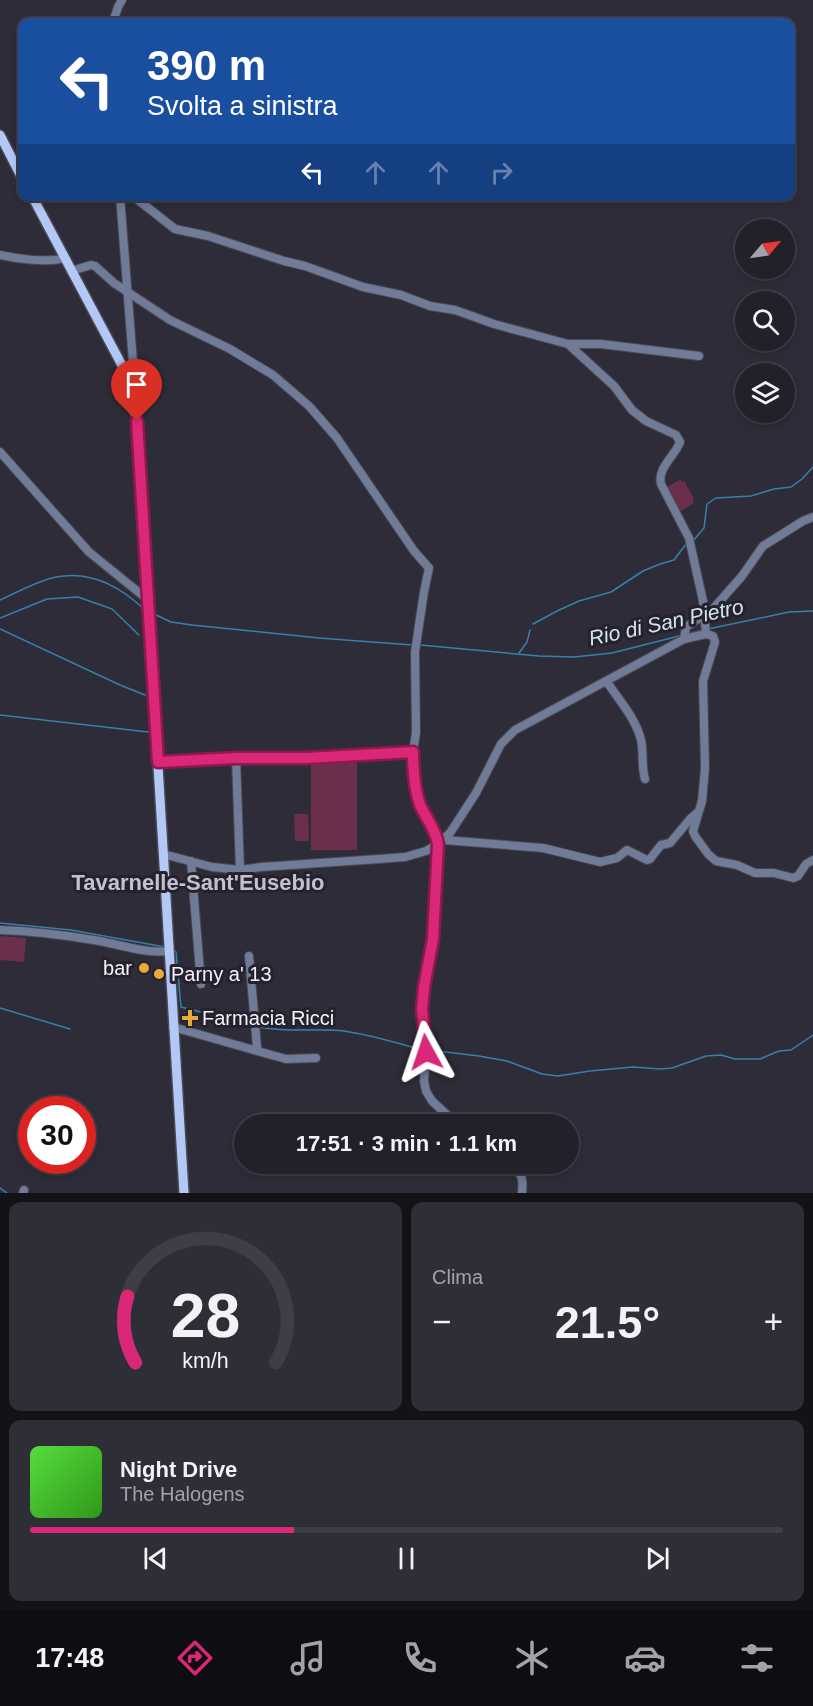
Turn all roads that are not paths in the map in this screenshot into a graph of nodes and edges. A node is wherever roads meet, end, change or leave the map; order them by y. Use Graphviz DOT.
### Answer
graph roads {
  1 [pos="122,0"];
  2 [pos="114,18"];
  3 [pos="0,135"];
  4 [pos="18,170"];
  5 [pos="35,201"];
  6 [pos="120,201"];
  7 [pos="139,201"];
  8 [pos="0,255"];
  9 [pos="65,258"];
  10 [pos="71,271"];
  11 [pos="127,292"];
  12 [pos="568,344"];
  13 [pos="699,356"];
  14 [pos="130,386"];
  15 [pos="0,452"];
  16 [pos="813,518"];
  17 [pos="147,599"];
  18 [pos="705,615"];
  19 [pos="706,634"];
  20 [pos="684,639"];
  21 [pos="607,682"];
  22 [pos="413,752"];
  23 [pos="236,758"];
  24 [pos="158,762"];
  25 [pos="645,779"];
  26 [pos="699,811"];
  27 [pos="441,842"];
  28 [pos="163,855"];
  29 [pos="813,860"];
  30 [pos="191,861"];
  31 [pos="240,870"];
  32 [pos="0,930"];
  33 [pos="169,951"];
  34 [pos="249,956"];
  35 [pos="201,984"];
  36 [pos="173,1027"];
  37 [pos="254,1050"];
  38 [pos="316,1058"];
  39 [pos="446,1114"];
  40 [pos="521,1174"];
  41 [pos="184,1193"];
  42 [pos="522,1193"];
  1 -- 2 [label="street"];
  3 -- 4 [label="main road"];
  5 -- 9 [label="main road"];
  6 -- 11 [label="street"];
  7 -- 12 [label="street"];
  8 -- 9 [label="street"];
  9 -- 10 [label="main road"];
  10 -- 11 [label="street"];
  10 -- 14 [label="main road"];
  11 -- 14 [label="street"];
  11 -- 22 [label="street"];
  12 -- 13 [label="street"];
  12 -- 18 [label="street"];
  14 -- 17 [label="main road"];
  15 -- 17 [label="street"];
  16 -- 18 [label="street"];
  17 -- 24 [label="main road"];
  18 -- 19 [label="street"];
  18 -- 20 [label="street"];
  19 -- 20 [label="street"];
  19 -- 26 [label="street"];
  20 -- 21 [label="street"];
  21 -- 25 [label="street"];
  21 -- 27 [label="street"];
  22 -- 23 [label="street"];
  22 -- 27 [label="street"];
  23 -- 24 [label="street"];
  23 -- 31 [label="street"];
  24 -- 28 [label="main road"];
  26 -- 27 [label="street"];
  26 -- 29 [label="street"];
  27 -- 31 [label="street"];
  27 -- 39 [label="street"];
  28 -- 30 [label="street"];
  28 -- 33 [label="main road"];
  30 -- 31 [label="street"];
  30 -- 35 [label="street"];
  32 -- 33 [label="street"];
  33 -- 36 [label="main road"];
  34 -- 37 [label="street"];
  36 -- 37 [label="street"];
  36 -- 41 [label="main road"];
  37 -- 38 [label="street"];
  40 -- 42 [label="street"];
}
